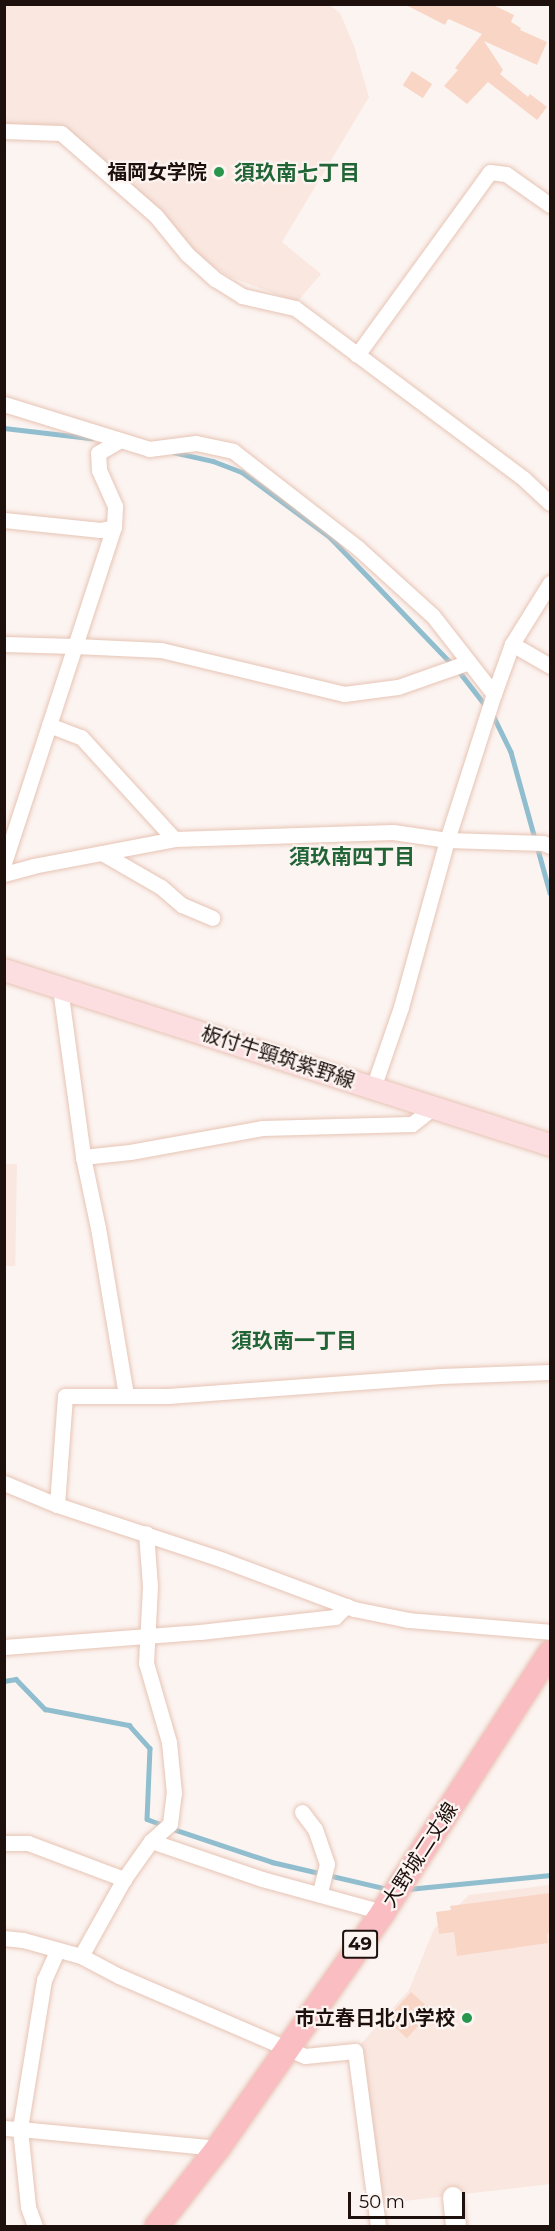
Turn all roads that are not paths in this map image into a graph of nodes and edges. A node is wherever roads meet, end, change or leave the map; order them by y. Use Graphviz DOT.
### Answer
graph roads {
  1 [pos="4,131"];
  2 [pos="550,205"];
  3 [pos="357,355"];
  4 [pos="4,404"];
  5 [pos="119,441"];
  6 [pos="550,503"];
  7 [pos="4,520"];
  8 [pos="114,527"];
  9 [pos="550,583"];
  10 [pos="4,644"];
  11 [pos="512,644"];
  12 [pos="75,646"];
  13 [pos="469,662"];
  14 [pos="550,666"];
  15 [pos="494,694"];
  16 [pos="49,725"];
  17 [pos="174,839"];
  18 [pos="447,840"];
  19 [pos="550,846"];
  20 [pos="102,853"];
  21 [pos="4,863"];
  22 [pos="4,874"];
  23 [pos="212,918"];
  24 [pos="4,970"];
  25 [pos="60,988"];
  26 [pos="373,1088"];
  27 [pos="435,1106"];
  28 [pos="550,1145"];
  29 [pos="83,1157"];
  30 [pos="550,1372"];
  31 [pos="126,1395"];
  32 [pos="4,1483"];
  33 [pos="57,1505"];
  34 [pos="146,1533"];
  35 [pos="346,1606"];
  36 [pos="550,1632"];
  37 [pos="147,1635"];
  38 [pos="4,1647"];
  39 [pos="550,1653"];
  40 [pos="302,1812"];
  41 [pos="151,1840"];
  42 [pos="4,1843"];
  43 [pos="124,1879"];
  44 [pos="320,1893"];
  45 [pos="383,1912"];
  46 [pos="4,1938"];
  47 [pos="57,1951"];
  48 [pos="81,1956"];
  49 [pos="286,2049"];
  50 [pos="4,2128"];
  51 [pos="20,2129"];
  52 [pos="218,2148"];
  53 [pos="453,2198"];
  54 [pos="35,2226"];
  55 [pos="157,2226"];
  56 [pos="378,2226"];
  57 [pos="456,2226"];
  1 -- 3 [label="street"];
  2 -- 3 [label="street"];
  3 -- 6 [label="street"];
  4 -- 5 [label="street"];
  5 -- 8 [label="street"];
  5 -- 13 [label="street"];
  7 -- 8 [label="street"];
  8 -- 12 [label="street"];
  9 -- 11 [label="street"];
  10 -- 12 [label="street"];
  11 -- 14 [label="street"];
  11 -- 15 [label="street"];
  12 -- 13 [label="street"];
  12 -- 16 [label="street"];
  13 -- 15 [label="street"];
  15 -- 18 [label="street"];
  16 -- 17 [label="street"];
  16 -- 21 [label="street"];
  17 -- 18 [label="street"];
  17 -- 20 [label="street"];
  18 -- 19 [label="street"];
  18 -- 26 [label="street"];
  20 -- 22 [label="street"];
  20 -- 23 [label="street"];
  24 -- 25 [label="main road, 板付牛頸筑紫野線"];
  25 -- 26 [label="main road, 板付牛頸筑紫野線"];
  25 -- 29 [label="street"];
  26 -- 27 [label="main road, 板付牛頸筑紫野線"];
  27 -- 28 [label="main road, 板付牛頸筑紫野線"];
  27 -- 29 [label="street"];
  29 -- 31 [label="street"];
  30 -- 31 [label="street"];
  31 -- 33 [label="street"];
  32 -- 33 [label="street"];
  33 -- 34 [label="street"];
  34 -- 35 [label="street"];
  34 -- 37 [label="street"];
  35 -- 36 [label="street"];
  35 -- 37 [label="street"];
  37 -- 38 [label="street"];
  37 -- 41 [label="street"];
  39 -- 45 [label="main road, 大野城二丈線 / 49"];
  40 -- 44 [label="street"];
  41 -- 43 [label="street"];
  41 -- 44 [label="street"];
  42 -- 43 [label="street"];
  43 -- 48 [label="street"];
  44 -- 45 [label="street"];
  45 -- 49 [label="main road, 大野城二丈線 / 49"];
  46 -- 47 [label="street"];
  47 -- 48 [label="street"];
  47 -- 51 [label="street"];
  48 -- 49 [label="street"];
  49 -- 52 [label="main road, 大野城二丈線 / 49"];
  49 -- 56 [label="street"];
  50 -- 51 [label="street"];
  51 -- 52 [label="street"];
  51 -- 54 [label="street"];
  52 -- 55 [label="main road, 大野城二丈線 / 49"];
  53 -- 57 [label="street"];
}
